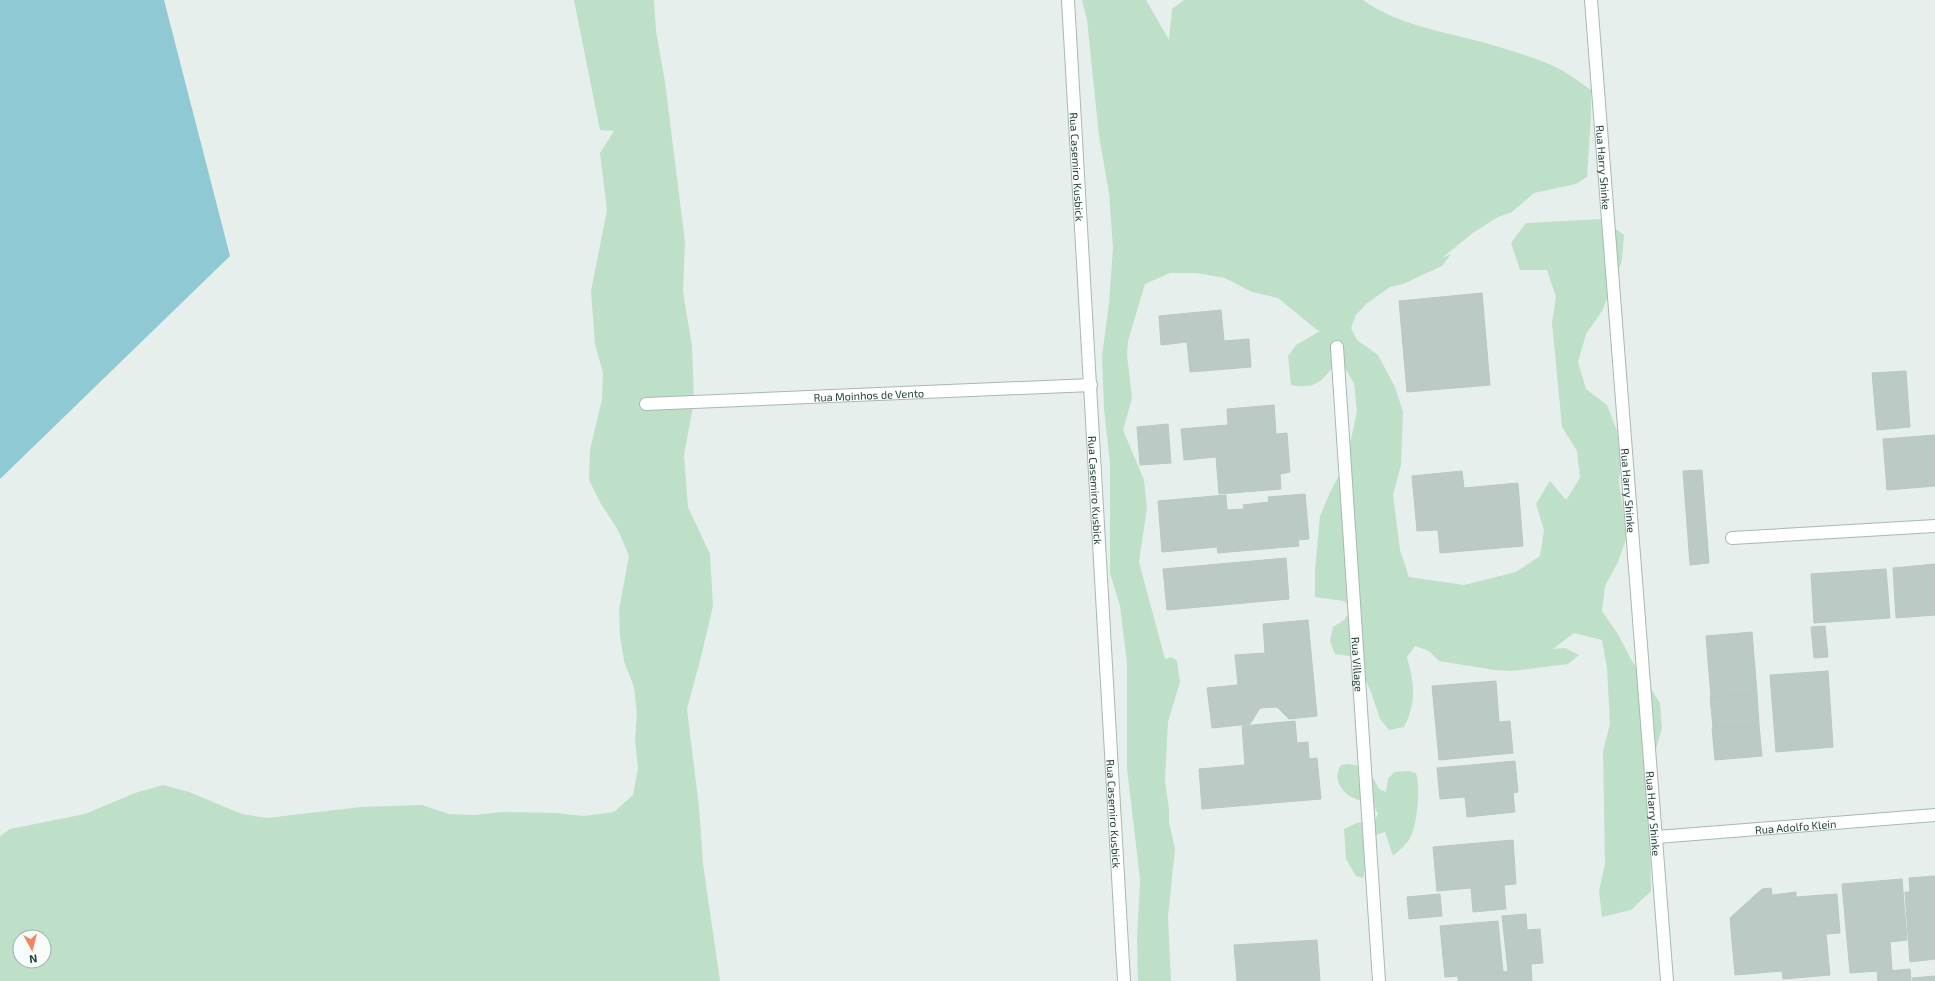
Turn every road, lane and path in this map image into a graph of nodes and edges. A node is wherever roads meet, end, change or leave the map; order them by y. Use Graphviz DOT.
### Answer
graph roads {
  1 [pos="1068,0"];
  2 [pos="1591,0"];
  3 [pos="1337,347"];
  4 [pos="1091,385"];
  5 [pos="646,404"];
  6 [pos="1935,526"];
  7 [pos="1732,538"];
  8 [pos="1935,815"];
  9 [pos="1657,837"];
  10 [pos="1124,981"];
  11 [pos="1379,981"];
  12 [pos="1667,981"];
  1 -- 4 [label="street, Rua Casemiro Kusbick"];
  2 -- 9 [label="street, Rua Harry Shinke"];
  3 -- 11 [label="street, Rua Village"];
  4 -- 5 [label="street, Rua Moinhos de Vento"];
  4 -- 10 [label="street, Rua Casemiro Kusbick"];
  6 -- 7 [label="street"];
  8 -- 9 [label="street, Rua Adolfo Klein"];
  9 -- 12 [label="street, Rua Harry Shinke"];
}
